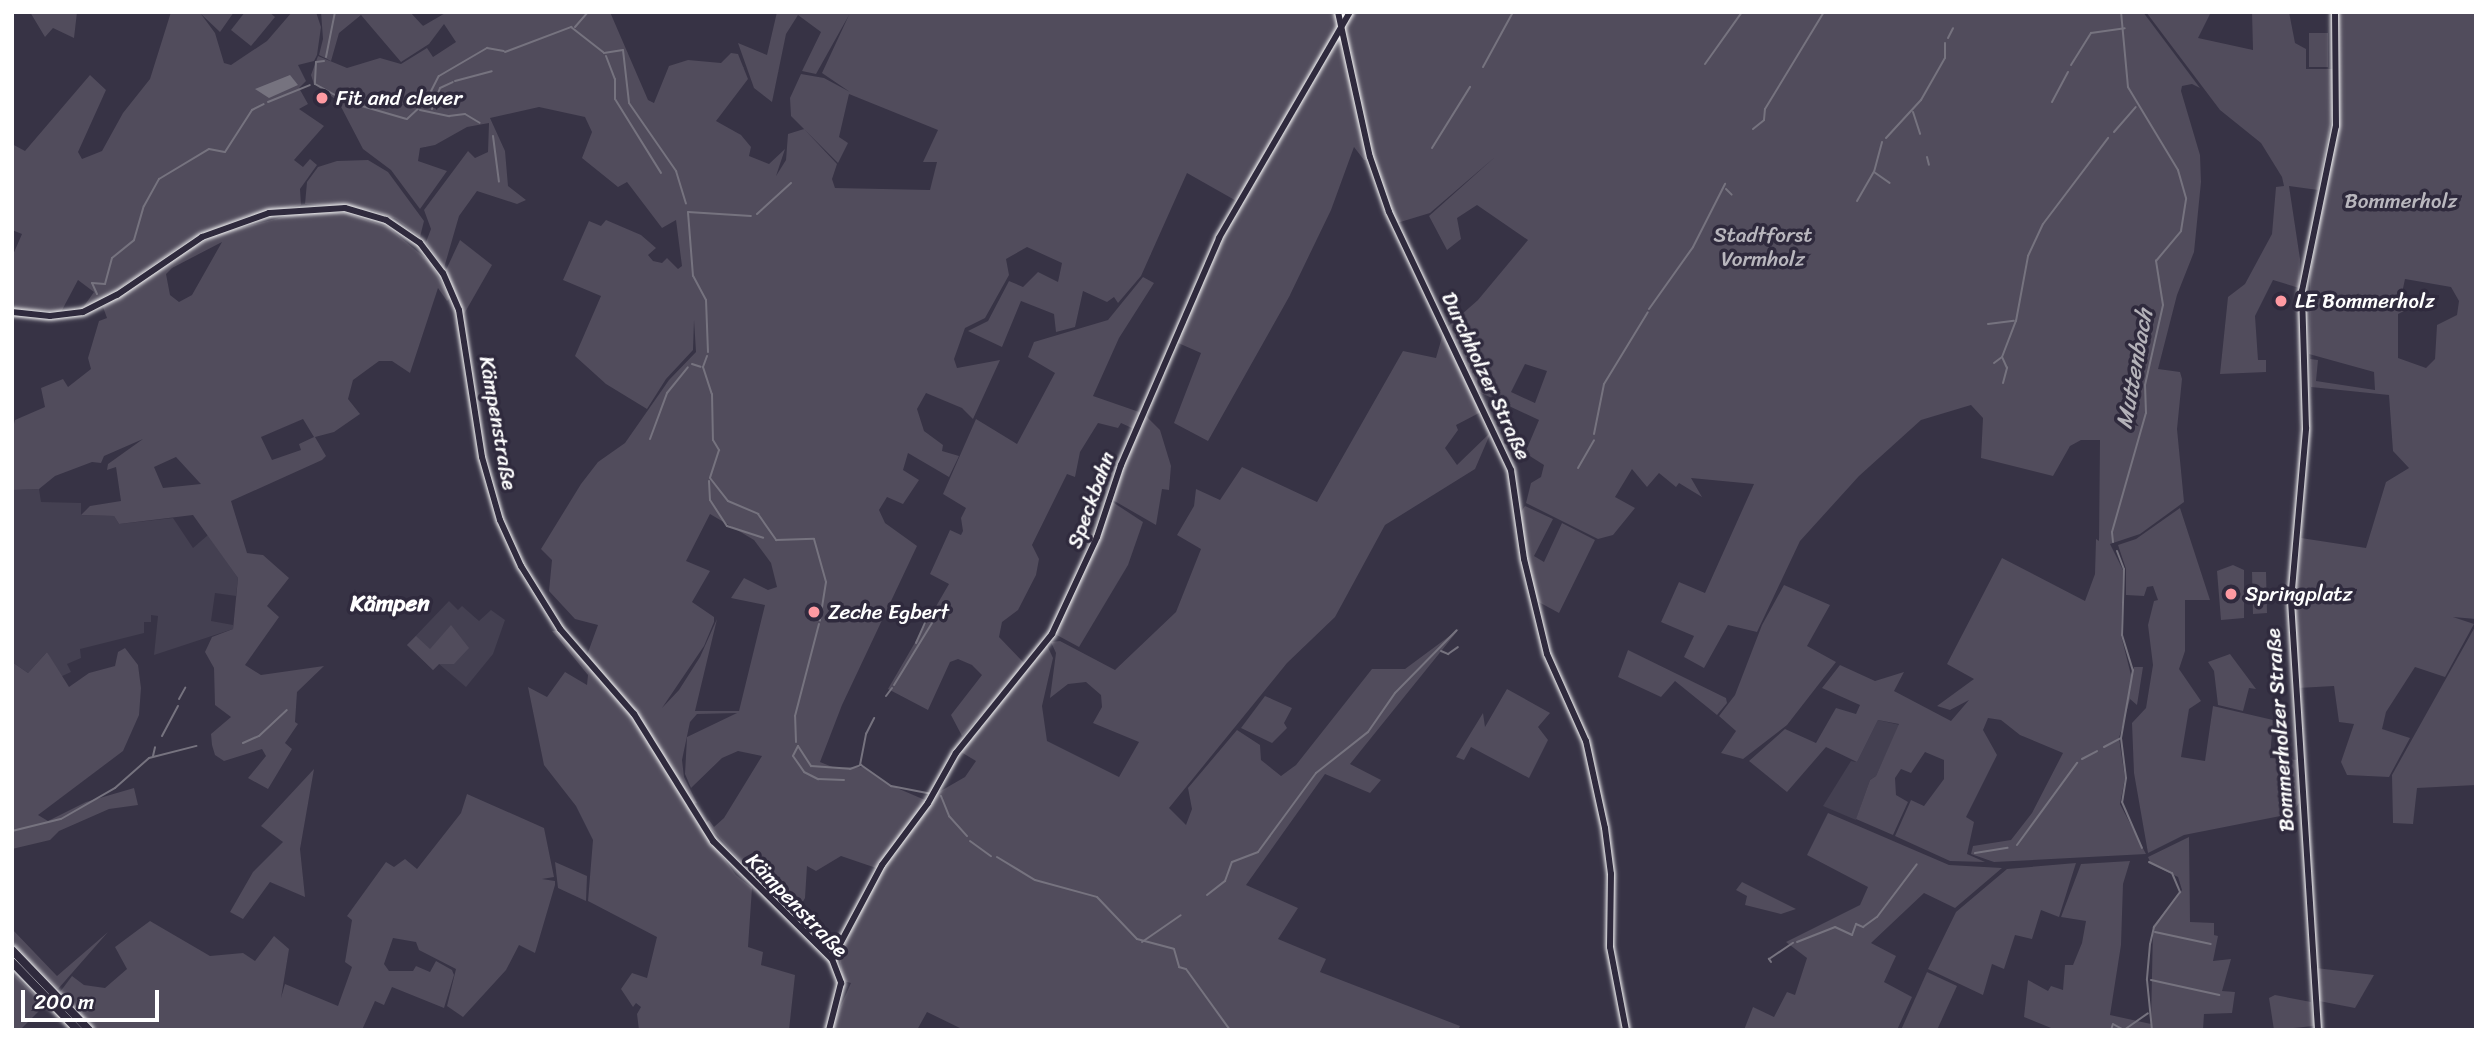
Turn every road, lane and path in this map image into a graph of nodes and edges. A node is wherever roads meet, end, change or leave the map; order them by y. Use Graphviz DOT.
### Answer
graph roads {
  1 [pos="1338,12"];
  2 [pos="1350,12"];
  3 [pos="2335,12"];
  4 [pos="1343,29"];
  5 [pos="12,312"];
  6 [pos="12,950"];
  7 [pos="832,959"];
  8 [pos="12,962"];
  9 [pos="53,998"];
  10 [pos="78,1030"];
  11 [pos="89,1030"];
  12 [pos="829,1030"];
  13 [pos="1626,1030"];
  14 [pos="2318,1030"];
  1 -- 4 [label="street, Durchholzer Straße"];
  2 -- 4 [label="street, Speckbahn"];
  3 -- 14 [label="street, Bommerholzer Straße"];
  4 -- 7 [label="street, Speckbahn"];
  4 -- 13 [label="street, Durchholzer Straße"];
  5 -- 7 [label="street, Kämpenstraße"];
  6 -- 9 [label="highway"];
  7 -- 12 [label="street, Kämpenstraße"];
  8 -- 9 [label="highway"];
  9 -- 10 [label="highway"];
  9 -- 11 [label="highway"];
}
